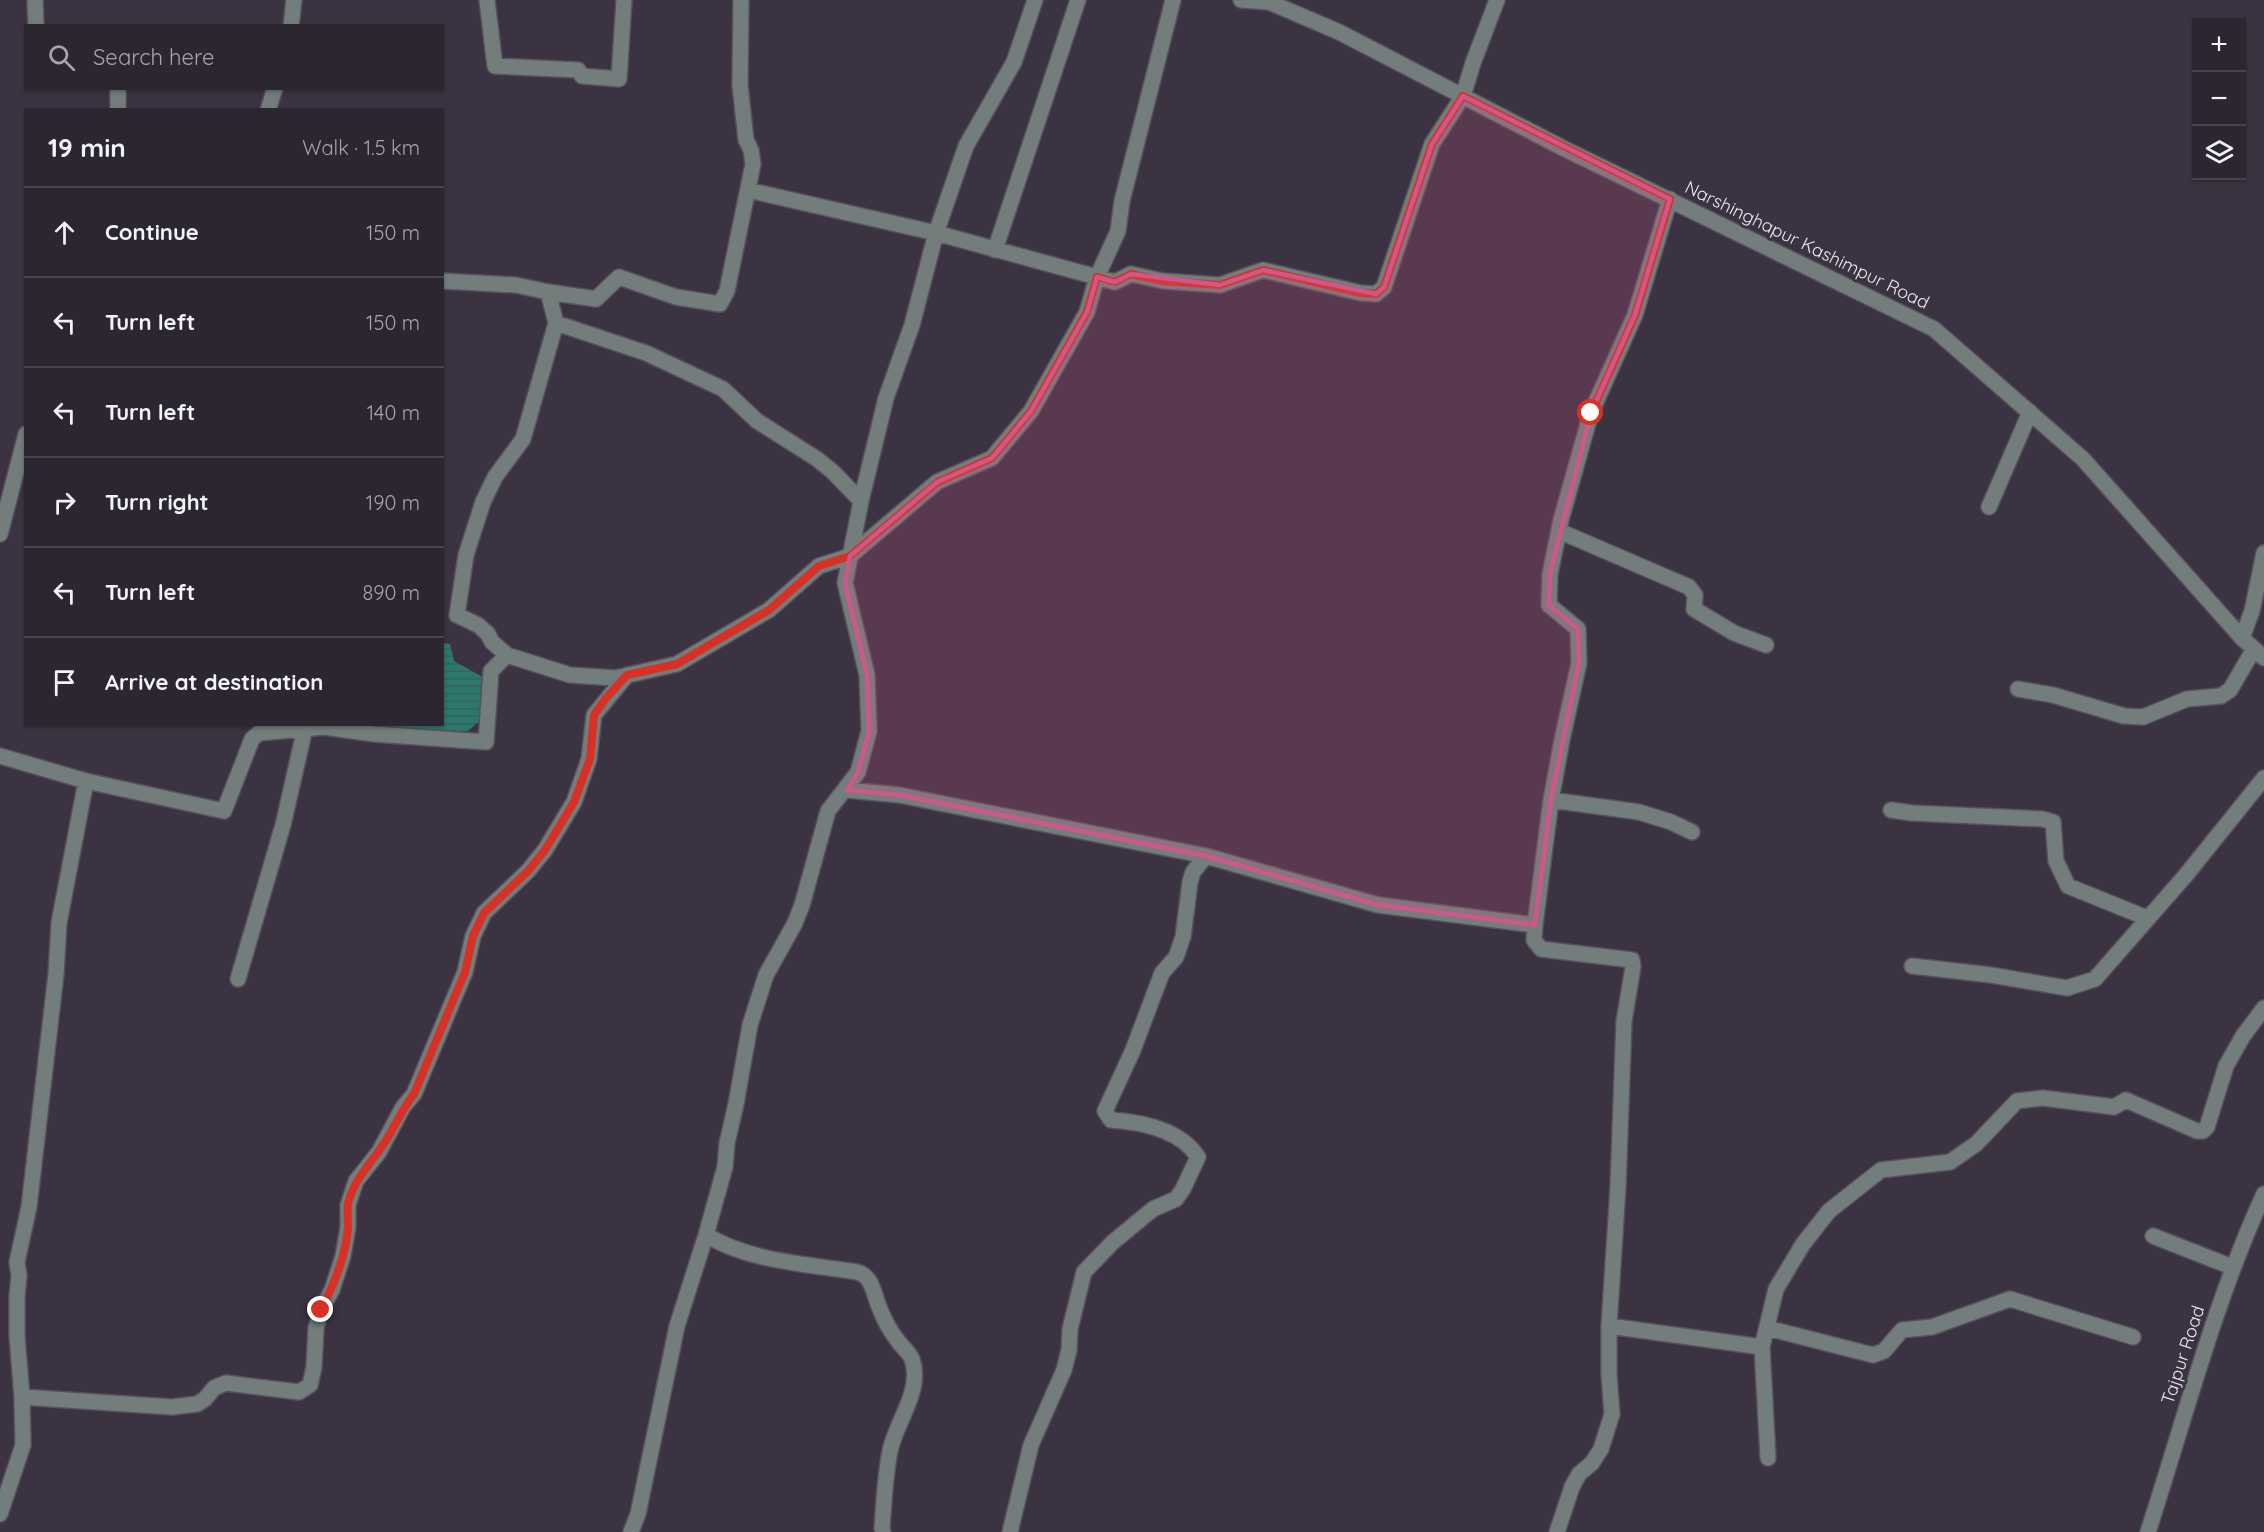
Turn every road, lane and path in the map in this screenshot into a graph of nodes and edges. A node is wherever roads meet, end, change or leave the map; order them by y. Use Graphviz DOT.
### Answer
graph roads {
  1 [pos="35,0"];
  2 [pos="294,0"];
  3 [pos="487,0"];
  4 [pos="624,0"];
  5 [pos="741,0"];
  6 [pos="1035,0"];
  7 [pos="1078,0"];
  8 [pos="1173,0"];
  9 [pos="1241,0"];
  10 [pos="1497,0"];
  11 [pos="1269,1"];
  12 [pos="36,24"];
  13 [pos="291,24"];
  14 [pos="117,90"];
  15 [pos="274,90"];
  16 [pos="1463,96"];
  17 [pos="118,108"];
  18 [pos="269,108"];
  19 [pos="748,190"];
  20 [pos="1670,199"];
  21 [pos="936,233"];
  22 [pos="995,250"];
  23 [pos="1097,277"];
  24 [pos="444,281"];
  25 [pos="548,292"];
  26 [pos="556,323"];
  27 [pos="2030,412"];
  28 [pos="24,442"];
  29 [pos="861,501"];
  30 [pos="1989,507"];
  31 [pos="1559,531"];
  32 [pos="0,534"];
  33 [pos="2264,554"];
  34 [pos="850,556"];
  35 [pos="2242,638"];
  36 [pos="1766,645"];
  37 [pos="2259,654"];
  38 [pos="507,655"];
  39 [pos="627,675"];
  40 [pos="2018,689"];
  41 [pos="306,727"];
  42 [pos="0,756"];
  43 [pos="2264,778"];
  44 [pos="86,781"];
  45 [pos="847,790"];
  46 [pos="1551,800"];
  47 [pos="1891,810"];
  48 [pos="1692,832"];
  49 [pos="1206,856"];
  50 [pos="2147,918"];
  51 [pos="1535,925"];
  52 [pos="1912,966"];
  53 [pos="238,979"];
  54 [pos="2264,1008"];
  55 [pos="2264,1194"];
  56 [pos="706,1235"];
  57 [pos="2153,1236"];
  58 [pos="2232,1267"];
  59 [pos="1609,1326"];
  60 [pos="1767,1328"];
  61 [pos="2133,1337"];
  62 [pos="1762,1347"];
  63 [pos="22,1397"];
  64 [pos="1768,1458"];
  65 [pos="0,1514"];
  66 [pos="631,1532"];
  67 [pos="883,1532"];
  68 [pos="1010,1532"];
  69 [pos="1557,1532"];
  70 [pos="2148,1532"];
  1 -- 12 [label="street"];
  2 -- 13 [label="street"];
  3 -- 4 [label="street"];
  5 -- 19 [label="street"];
  6 -- 21 [label="street"];
  7 -- 22 [label="street"];
  8 -- 23 [label="street"];
  9 -- 11 [label="street, Narshinghapur Kashimpur Road"];
  10 -- 16 [label="street"];
  11 -- 16 [label="street, Narshinghapur Kashimpur Road"];
  14 -- 17 [label="street"];
  15 -- 18 [label="street"];
  16 -- 20 [label="street, Narshinghapur Kashimpur Road"];
  16 -- 23 [label="street"];
  19 -- 21 [label="street"];
  19 -- 25 [label="street"];
  20 -- 27 [label="street, Narshinghapur Kashimpur Road"];
  20 -- 31 [label="street"];
  21 -- 22 [label="street"];
  21 -- 29 [label="street"];
  22 -- 23 [label="street"];
  23 -- 34 [label="street"];
  24 -- 25 [label="street"];
  25 -- 26 [label="street"];
  26 -- 29 [label="street"];
  26 -- 38 [label="street"];
  27 -- 30 [label="street"];
  27 -- 35 [label="street, Narshinghapur Kashimpur Road"];
  28 -- 32 [label="street"];
  29 -- 34 [label="street"];
  31 -- 36 [label="street"];
  31 -- 46 [label="street"];
  33 -- 35 [label="street"];
  34 -- 39 [label="street"];
  34 -- 45 [label="street"];
  35 -- 37 [label="street, Narshinghapur Kashimpur Road"];
  37 -- 40 [label="street"];
  38 -- 39 [label="street"];
  38 -- 41 [label="street"];
  39 -- 63 [label="street"];
  41 -- 44 [label="street"];
  41 -- 53 [label="street"];
  42 -- 44 [label="street"];
  43 -- 50 [label="street"];
  44 -- 63 [label="street"];
  45 -- 49 [label="street"];
  45 -- 56 [label="street"];
  46 -- 48 [label="street"];
  46 -- 51 [label="street"];
  47 -- 50 [label="street"];
  49 -- 51 [label="street"];
  49 -- 68 [label="street"];
  50 -- 52 [label="street"];
  51 -- 59 [label="street"];
  54 -- 60 [label="street"];
  55 -- 58 [label="street, Tajpur Road"];
  56 -- 66 [label="street"];
  56 -- 67 [label="street"];
  57 -- 58 [label="street"];
  58 -- 70 [label="street, Tajpur Road"];
  59 -- 62 [label="street"];
  59 -- 69 [label="street"];
  60 -- 61 [label="street"];
  60 -- 62 [label="street"];
  62 -- 64 [label="street"];
  63 -- 65 [label="street"];
}
